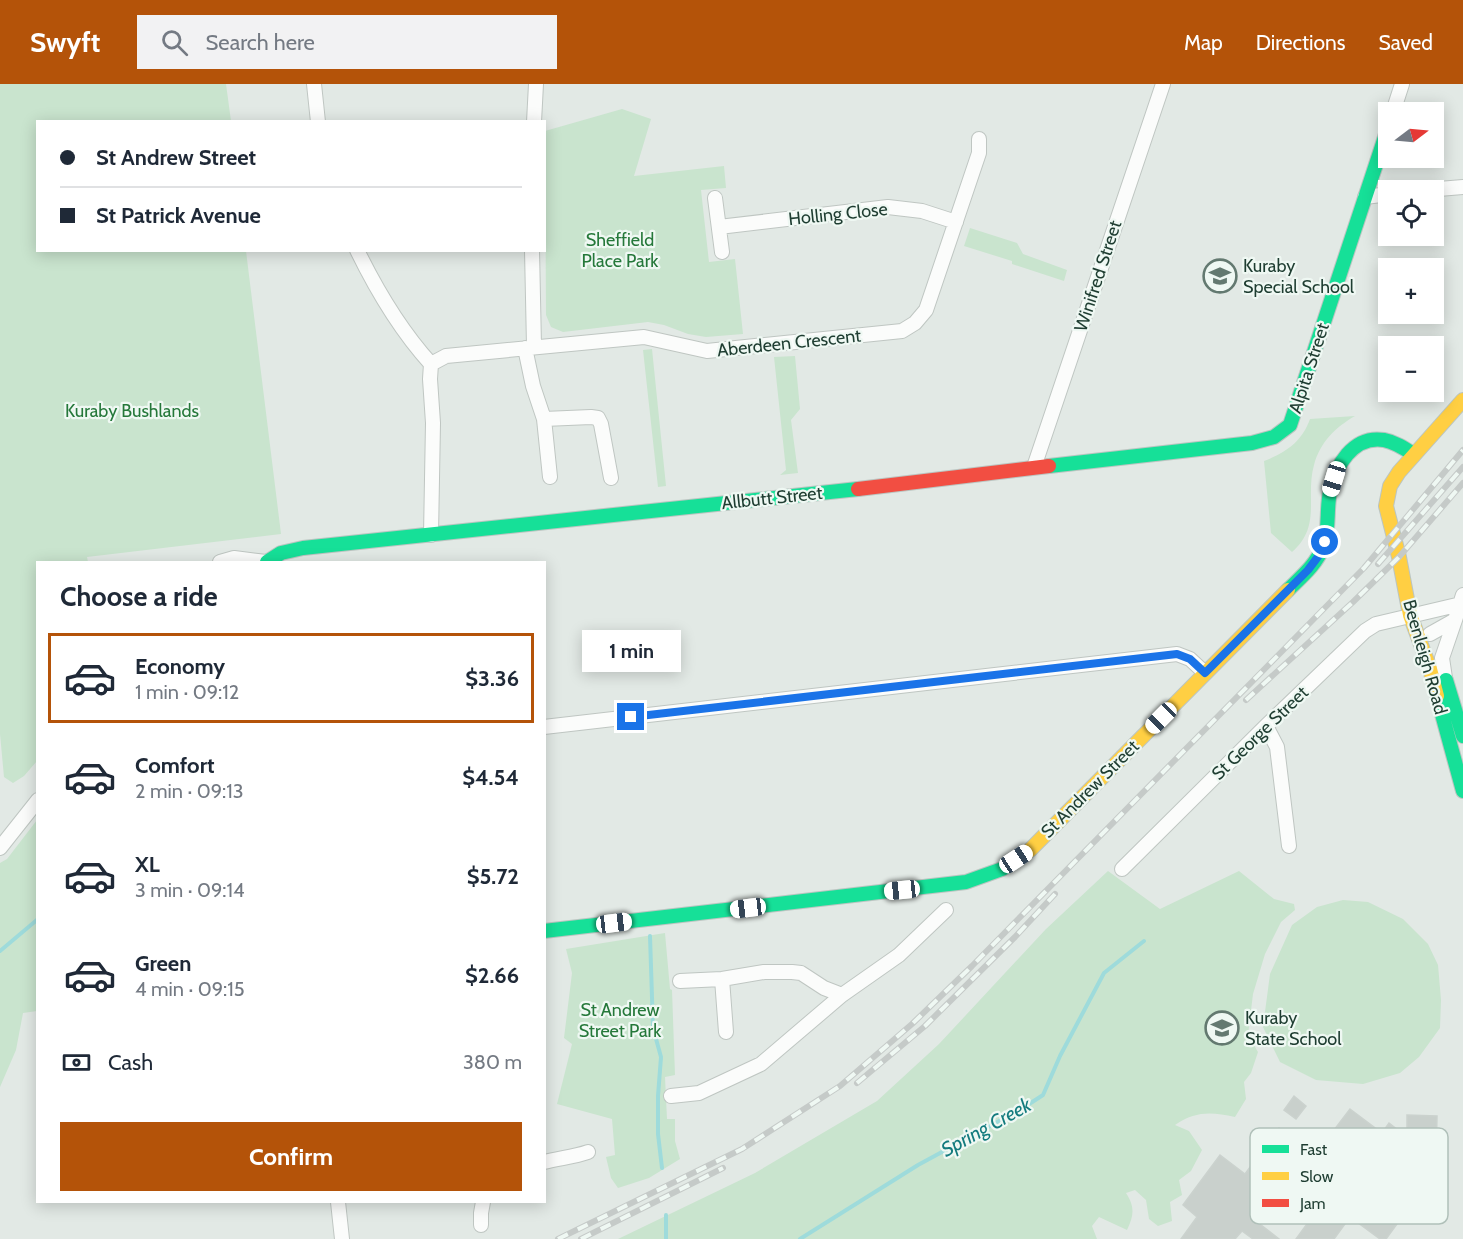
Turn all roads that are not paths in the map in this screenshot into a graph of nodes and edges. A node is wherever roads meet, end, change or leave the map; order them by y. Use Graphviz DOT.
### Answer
graph roads {
  1 [pos="314,84"];
  2 [pos="536,84"];
  3 [pos="1162,84"];
  4 [pos="1402,84"];
  5 [pos="1396,102"];
  6 [pos="318,120"];
  7 [pos="534,120"];
  8 [pos="979,139"];
  9 [pos="1378,157"];
  10 [pos="1463,187"];
  11 [pos="1444,189"];
  12 [pos="1378,195"];
  13 [pos="1365,197"];
  14 [pos="715,198"];
  15 [pos="956,222"];
  16 [pos="719,226"];
  17 [pos="358,252"];
  18 [pos="532,252"];
  19 [pos="722,252"];
  20 [pos="530,347"];
  21 [pos="432,364"];
  22 [pos="1463,400"];
  23 [pos="544,419"];
  24 [pos="1279,435"];
  25 [pos="1413,454"];
  26 [pos="1034,467"];
  27 [pos="550,477"];
  28 [pos="611,478"];
  29 [pos="431,536"];
  30 [pos="224,561"];
  31 [pos="258,561"];
  32 [pos="268,561"];
  33 [pos="1462,600"];
  34 [pos="1417,614"];
  35 [pos="1455,620"];
  36 [pos="1430,634"];
  37 [pos="1205,673"];
  38 [pos="1445,678"];
  39 [pos="1266,726"];
  40 [pos="546,728"];
  41 [pos="1463,736"];
  42 [pos="1460,768"];
  43 [pos="1463,791"];
  44 [pos="36,803"];
  45 [pos="1290,846"];
  46 [pos="0,848"];
  47 [pos="1122,869"];
  48 [pos="946,910"];
  49 [pos="546,931"];
  50 [pos="722,979"];
  51 [pos="680,981"];
  52 [pos="842,995"];
  53 [pos="726,1032"];
  54 [pos="671,1096"];
  55 [pos="588,1152"];
  56 [pos="546,1161"];
  57 [pos="338,1203"];
  58 [pos="483,1203"];
  59 [pos="482,1225"];
  60 [pos="342,1239"];
  1 -- 6 [label="street"];
  2 -- 7 [label="street"];
  3 -- 26 [label="street, Winifred Street"];
  4 -- 5 [label="street"];
  8 -- 15 [label="street, Aberdeen Crescent"];
  9 -- 13 [label="street, Alpita Street"];
  10 -- 11 [label="street"];
  12 -- 13 [label="street"];
  13 -- 24 [label="street, Alpita Street"];
  14 -- 16 [label="street"];
  15 -- 16 [label="street, Holling Close"];
  15 -- 20 [label="street, Aberdeen Crescent"];
  16 -- 19 [label="street"];
  17 -- 21 [label="street"];
  18 -- 20 [label="street"];
  20 -- 21 [label="street, Aberdeen Crescent"];
  20 -- 23 [label="street"];
  21 -- 29 [label="street"];
  22 -- 25 [label="street, Beenleigh Road"];
  23 -- 27 [label="street"];
  23 -- 28 [label="street"];
  24 -- 26 [label="street, Allbutt Street"];
  25 -- 34 [label="street, Beenleigh Road"];
  25 -- 37 [label="street, St Andrew Street"];
  26 -- 29 [label="street, Allbutt Street"];
  29 -- 32 [label="street, Allbutt Street"];
  30 -- 31 [label="street, Allbutt Street"];
  33 -- 34 [label="street, St George Street"];
  33 -- 35 [label="street"];
  34 -- 36 [label="street, Beenleigh Road"];
  34 -- 39 [label="street, St George Street"];
  34 -- 42 [label="street, Beenleigh Road"];
  35 -- 36 [label="street"];
  35 -- 38 [label="street"];
  36 -- 38 [label="street, Beenleigh Road"];
  37 -- 40 [label="street"];
  37 -- 49 [label="street, St Andrew Street"];
  38 -- 41 [label="street, Beenleigh Road"];
  39 -- 45 [label="street"];
  39 -- 47 [label="street, St George Street"];
  42 -- 43 [label="street, Beenleigh Road"];
  44 -- 46 [label="street"];
  48 -- 52 [label="street"];
  50 -- 51 [label="street"];
  50 -- 52 [label="street"];
  50 -- 53 [label="street"];
  52 -- 54 [label="street"];
  55 -- 56 [label="street"];
  57 -- 60 [label="street"];
  58 -- 59 [label="street"];
}
